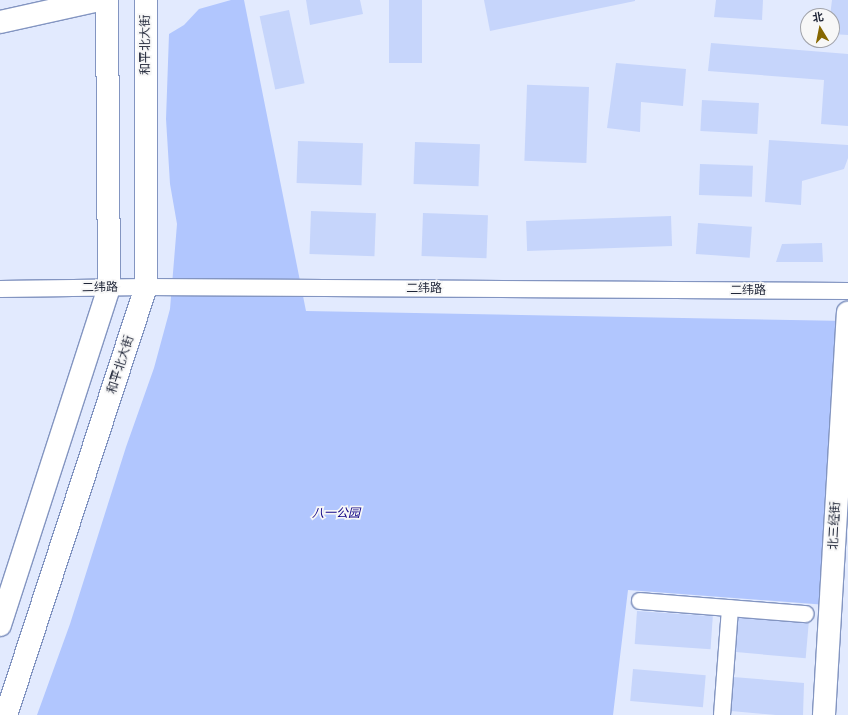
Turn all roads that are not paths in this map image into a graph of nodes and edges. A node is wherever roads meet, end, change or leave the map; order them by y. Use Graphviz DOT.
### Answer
graph roads {
  1 [pos="99,0"];
  2 [pos="107,0"];
  3 [pos="146,0"];
  4 [pos="0,22"];
  5 [pos="146,287"];
  6 [pos="109,288"];
  7 [pos="0,289"];
  8 [pos="848,291"];
  9 [pos="848,313"];
  10 [pos="640,601"];
  11 [pos="730,608"];
  12 [pos="805,614"];
  13 [pos="0,625"];
  14 [pos="6,715"];
  15 [pos="722,715"];
  16 [pos="824,715"];
  1 -- 4 [label="main road"];
  2 -- 6 [label="main road"];
  3 -- 5 [label="main road, 和平北大街"];
  5 -- 6 [label="street, 二纬路"];
  5 -- 8 [label="street, 二纬路"];
  5 -- 14 [label="main road, 和平北大街"];
  6 -- 7 [label="street, 二纬路"];
  6 -- 13 [label="main road"];
  9 -- 16 [label="main road, 北三经街"];
  10 -- 11 [label="street"];
  11 -- 12 [label="street"];
  11 -- 15 [label="street"];
}
